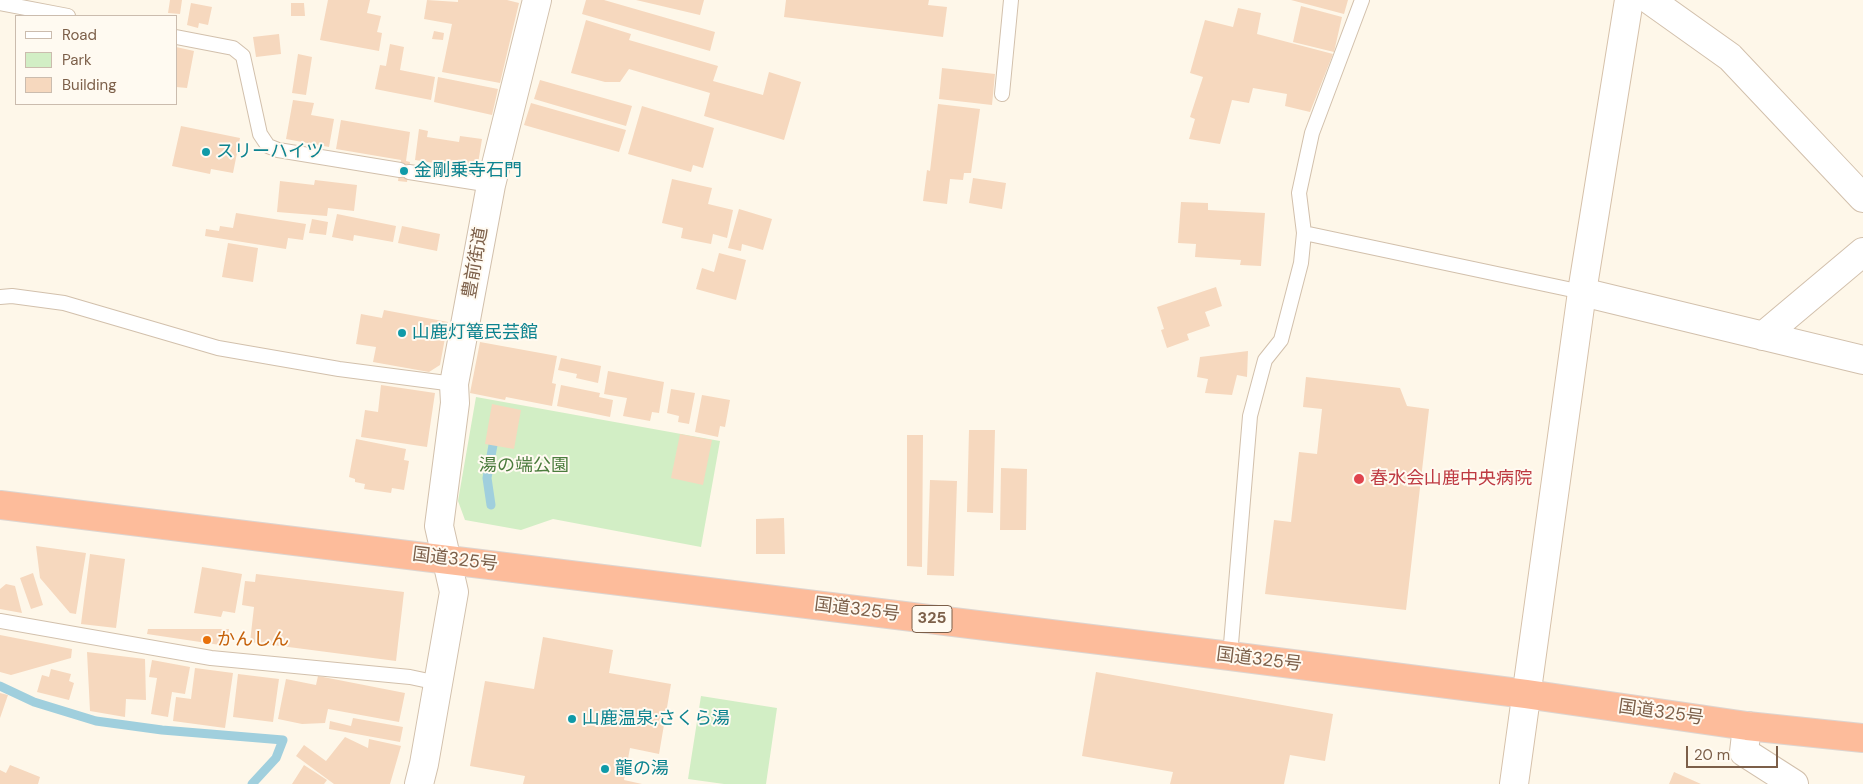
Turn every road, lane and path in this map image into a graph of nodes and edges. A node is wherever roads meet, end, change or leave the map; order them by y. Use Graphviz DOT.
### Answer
graph roads {
  1 [pos="537,0"];
  2 [pos="1011,0"];
  3 [pos="1362,0"];
  4 [pos="1629,0"];
  5 [pos="1650,0"];
  6 [pos="0,3"];
  7 [pos="63,15"];
  8 [pos="178,37"];
  9 [pos="1002,94"];
  10 [pos="490,186"];
  11 [pos="1863,198"];
  12 [pos="1304,233"];
  13 [pos="1863,252"];
  14 [pos="1582,292"];
  15 [pos="0,297"];
  16 [pos="1763,336"];
  17 [pos="1863,360"];
  18 [pos="454,384"];
  19 [pos="0,505"];
  20 [pos="447,559"];
  21 [pos="0,621"];
  22 [pos="1230,656"];
  23 [pos="438,684"];
  24 [pos="1526,694"];
  25 [pos="1747,726"];
  26 [pos="1863,738"];
  27 [pos="419,784"];
  28 [pos="1514,784"];
  29 [pos="1794,784"];
  1 -- 10 [label="street, 豊前街道"];
  2 -- 9 [label="lane"];
  3 -- 12 [label="lane"];
  4 -- 14 [label="street"];
  5 -- 11 [label="street"];
  6 -- 7 [label="lane"];
  8 -- 10 [label="lane"];
  10 -- 18 [label="street, 豊前街道"];
  12 -- 14 [label="lane"];
  12 -- 22 [label="lane"];
  13 -- 16 [label="street"];
  14 -- 16 [label="street"];
  14 -- 24 [label="street"];
  15 -- 18 [label="lane"];
  16 -- 17 [label="street"];
  18 -- 20 [label="street, 豊前街道"];
  19 -- 20 [label="highway, 国道325号 / 325"];
  20 -- 22 [label="highway, 国道325号 / 325"];
  20 -- 23 [label="street, 豊前街道"];
  21 -- 23 [label="lane"];
  22 -- 24 [label="highway, 国道325号 / 325"];
  23 -- 27 [label="street, 豊前街道"];
  24 -- 25 [label="highway, 国道325号 / 325"];
  24 -- 28 [label="street"];
  25 -- 26 [label="highway, 国道325号 / 325"];
  25 -- 29 [label="street"];
}
